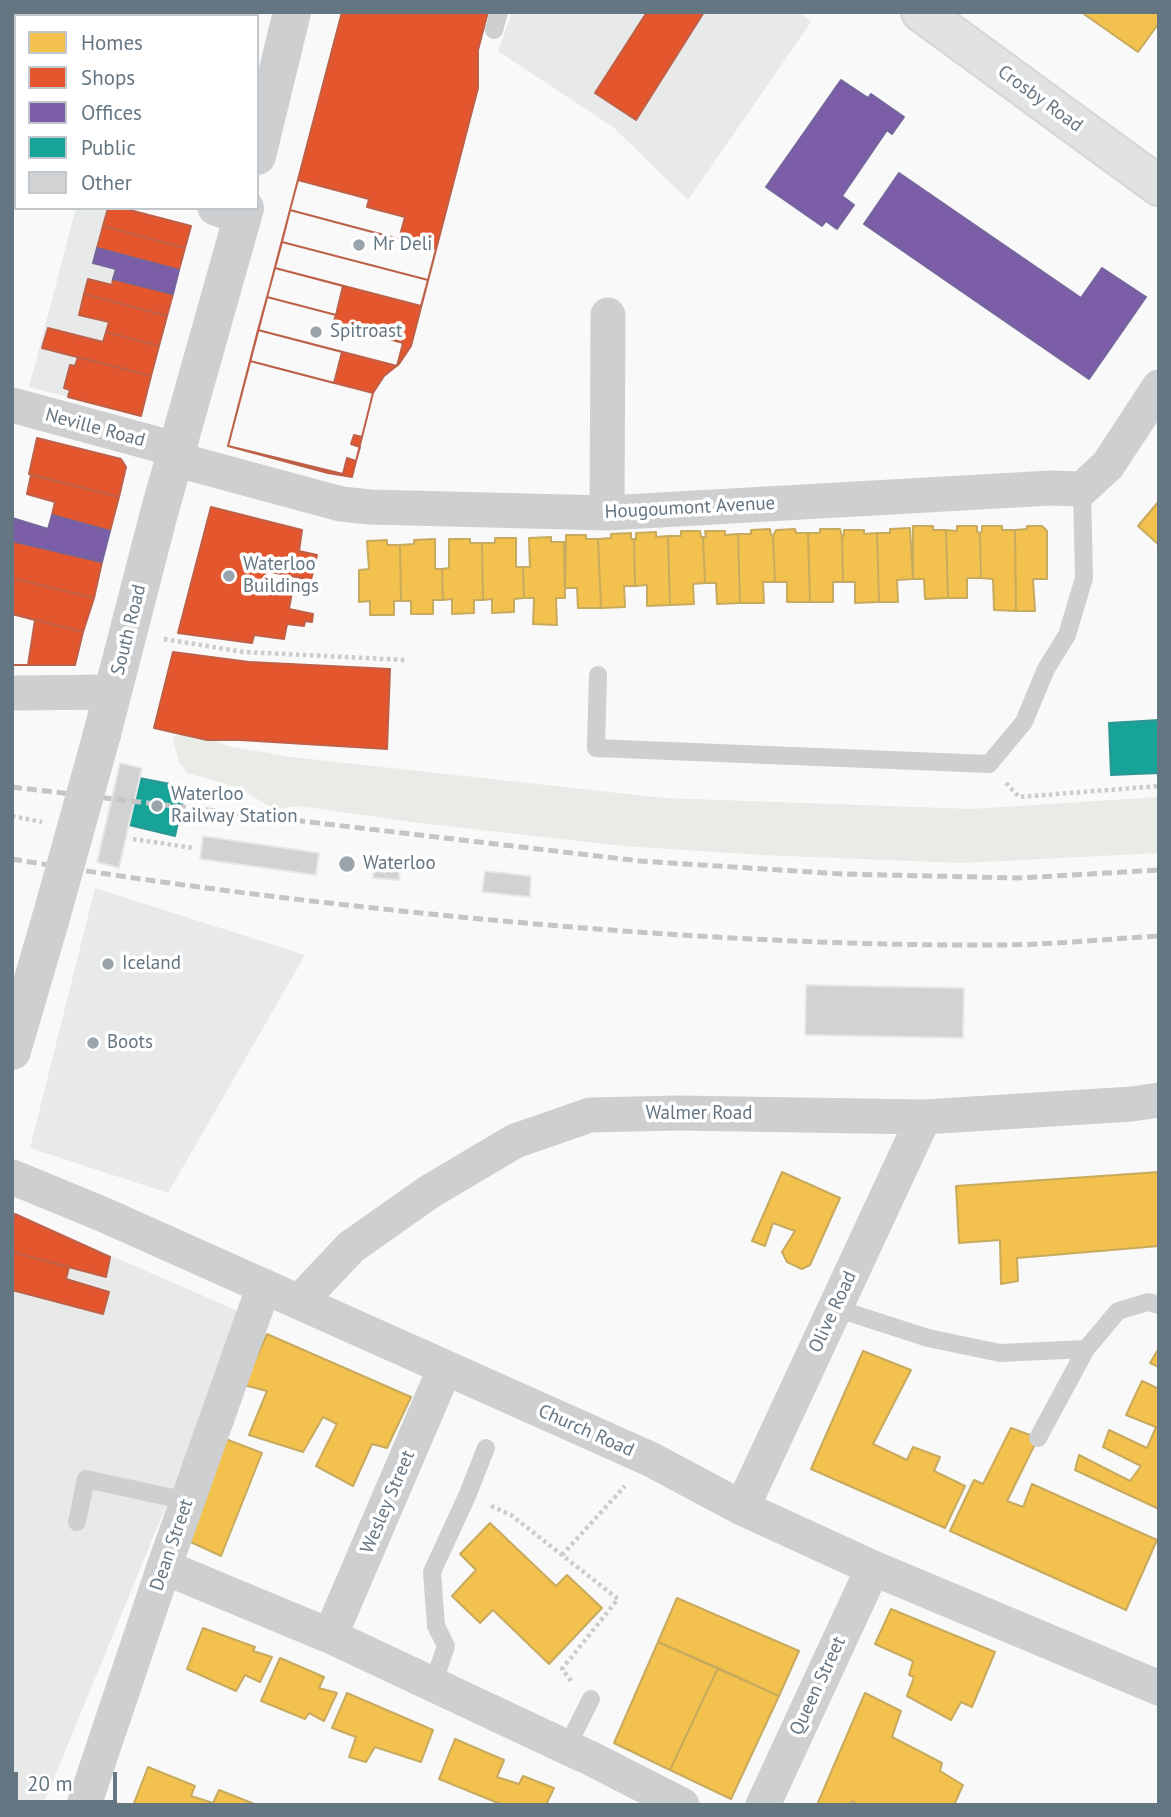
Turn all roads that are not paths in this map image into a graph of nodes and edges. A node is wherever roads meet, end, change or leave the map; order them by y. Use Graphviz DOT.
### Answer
graph roads {
  1 [pos="292,12"];
  2 [pos="921,12"];
  3 [pos="259,148"];
  4 [pos="1159,186"];
  5 [pos="234,211"];
  6 [pos="608,315"];
  7 [pos="1159,387"];
  8 [pos="12,405"];
  9 [pos="177,455"];
  10 [pos="1082,489"];
  11 [pos="607,513"];
  12 [pos="598,675"];
  13 [pos="113,692"];
  14 [pos="12,693"];
  15 [pos="12,1051"];
  16 [pos="1159,1100"];
  17 [pos="924,1117"];
  18 [pos="12,1177"];
  19 [pos="264,1286"];
  20 [pos="299,1302"];
  21 [pos="1159,1305"];
  22 [pos="835,1308"];
  23 [pos="1086,1349"];
  24 [pos="445,1368"];
  25 [pos="1038,1437"];
  26 [pos="486,1448"];
  27 [pos="187,1501"];
  28 [pos="742,1508"];
  29 [pos="76,1522"];
  30 [pos="164,1567"];
  31 [pos="873,1568"];
  32 [pos="330,1636"];
  33 [pos="433,1684"];
  34 [pos="1158,1684"];
  35 [pos="591,1699"];
  36 [pos="580,1753"];
  37 [pos="84,1805"];
  38 [pos="682,1805"];
  39 [pos="763,1805"];
  1 -- 3 [label="street"];
  2 -- 4 [label="highway, Crosby Road"];
  5 -- 9 [label="street, South Road"];
  6 -- 11 [label="street"];
  7 -- 10 [label="street"];
  8 -- 9 [label="street, Neville Road"];
  9 -- 11 [label="street, Hougoumont Avenue"];
  9 -- 13 [label="street, South Road"];
  10 -- 11 [label="street, Hougoumont Avenue"];
  10 -- 12 [label="lane"];
  13 -- 14 [label="street"];
  13 -- 15 [label="street, South Road, bridge"];
  16 -- 17 [label="street, Walmer Road"];
  17 -- 20 [label="street, Walmer Road"];
  17 -- 22 [label="street, Olive Road"];
  18 -- 19 [label="street, Church Road"];
  19 -- 20 [label="street, Church Road"];
  19 -- 27 [label="street, Dean Street"];
  20 -- 24 [label="street, Church Road"];
  21 -- 23 [label="lane"];
  22 -- 23 [label="lane"];
  22 -- 28 [label="street, Olive Road"];
  23 -- 25 [label="lane"];
  24 -- 28 [label="street, Church Road"];
  24 -- 32 [label="street, Wesley Street"];
  26 -- 33 [label="lane"];
  27 -- 29 [label="lane"];
  27 -- 30 [label="street, Dean Street"];
  28 -- 31 [label="street, Church Road"];
  30 -- 32 [label="street"];
  30 -- 37 [label="street, Dean Street"];
  31 -- 34 [label="street, Church Road"];
  31 -- 39 [label="street, Queen Street"];
  32 -- 33 [label="street"];
  33 -- 36 [label="street"];
  35 -- 36 [label="lane"];
  36 -- 38 [label="street"];
}
